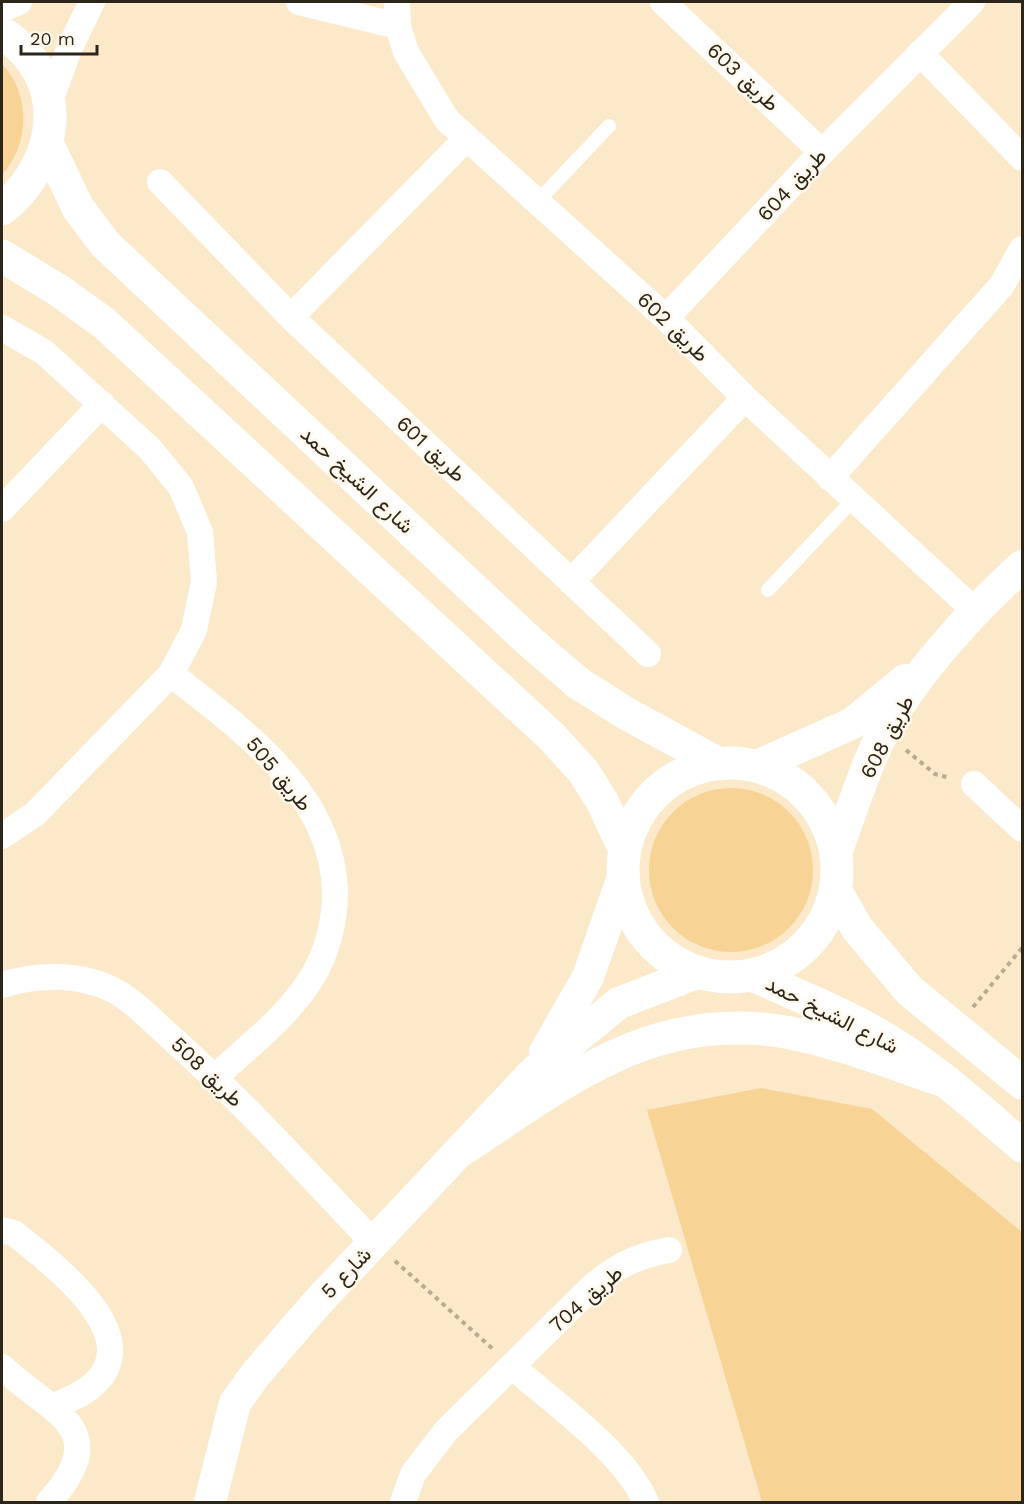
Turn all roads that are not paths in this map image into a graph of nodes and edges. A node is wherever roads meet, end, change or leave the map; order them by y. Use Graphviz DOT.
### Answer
graph roads {
  1 [pos="19,2"];
  2 [pos="92,2"];
  3 [pos="299,2"];
  4 [pos="663,2"];
  5 [pos="972,2"];
  6 [pos="2,9"];
  7 [pos="398,14"];
  8 [pos="2,33"];
  9 [pos="920,53"];
  10 [pos="49,104"];
  11 [pos="609,126"];
  12 [pos="466,138"];
  13 [pos="47,143"];
  14 [pos="822,152"];
  15 [pos="1023,158"];
  16 [pos="160,182"];
  17 [pos="537,202"];
  18 [pos="2,209"];
  19 [pos="1023,249"];
  20 [pos="2,256"];
  21 [pos="291,317"];
  22 [pos="666,318"];
  23 [pos="2,328"];
  24 [pos="745,398"];
  25 [pos="102,405"];
  26 [pos="830,478"];
  27 [pos="854,499"];
  28 [pos="2,509"];
  29 [pos="1023,566"];
  30 [pos="571,582"];
  31 [pos="768,590"];
  32 [pos="965,621"];
  33 [pos="648,654"];
  34 [pos="171,674"];
  35 [pos="719,764"];
  36 [pos="757,766"];
  37 [pos="974,784"];
  38 [pos="1023,829"];
  39 [pos="2,836"];
  40 [pos="836,853"];
  41 [pos="624,863"];
  42 [pos="835,890"];
  43 [pos="699,972"];
  44 [pos="753,975"];
  45 [pos="3,980"];
  46 [pos="533,1073"];
  47 [pos="215,1077"];
  48 [pos="947,1082"];
  49 [pos="1023,1083"];
  50 [pos="1023,1146"];
  51 [pos="464,1149"];
  52 [pos="2,1230"];
  53 [pos="374,1243"];
  54 [pos="669,1250"];
  55 [pos="2,1367"];
  56 [pos="513,1367"];
  57 [pos="52,1407"];
  58 [pos="49,1503"];
  59 [pos="210,1503"];
  60 [pos="403,1503"];
  61 [pos="646,1503"];
  1 -- 6 [label="street"];
  2 -- 10 [label="street"];
  3 -- 7 [label="street, طريق 602"];
  4 -- 14 [label="street, طريق 603"];
  5 -- 9 [label="street, طريق 604"];
  7 -- 12 [label="street, طريق 602"];
  8 -- 10 [label="main road"];
  9 -- 14 [label="street, طريق 604"];
  9 -- 15 [label="street"];
  10 -- 13 [label="main road"];
  11 -- 17 [label="lane"];
  12 -- 17 [label="street, طريق 602"];
  12 -- 21 [label="street"];
  13 -- 18 [label="main road"];
  13 -- 35 [label="main road, شارع الشيخ حمد"];
  14 -- 22 [label="street, طريق 604"];
  16 -- 21 [label="street, طريق 601"];
  17 -- 22 [label="street, طريق 602"];
  19 -- 26 [label="street"];
  20 -- 41 [label="main road"];
  21 -- 30 [label="street, طريق 601"];
  22 -- 24 [label="street, طريق 602"];
  23 -- 25 [label="street"];
  24 -- 26 [label="street, طريق 602"];
  24 -- 30 [label="street"];
  25 -- 28 [label="street"];
  25 -- 34 [label="street"];
  26 -- 27 [label="street, طريق 602"];
  27 -- 31 [label="lane"];
  27 -- 32 [label="street, طريق 602"];
  29 -- 32 [label="street, طريق 608"];
  30 -- 33 [label="street, طريق 601"];
  32 -- 36 [label="street, طريق 608"];
  32 -- 40 [label="street, طريق 608"];
  34 -- 39 [label="street"];
  34 -- 47 [label="street, طريق 505"];
  35 -- 36 [label="main road"];
  35 -- 41 [label="main road"];
  36 -- 40 [label="main road"];
  37 -- 38 [label="street"];
  40 -- 42 [label="main road"];
  41 -- 43 [label="main road"];
  41 -- 46 [label="street, شارع 5"];
  42 -- 44 [label="main road"];
  42 -- 49 [label="main road"];
  43 -- 44 [label="main road"];
  43 -- 46 [label="street, شارع 5"];
  44 -- 48 [label="main road, شارع الشيخ حمد"];
  45 -- 47 [label="street, طريق 508"];
  46 -- 51 [label="street, شارع 5"];
  47 -- 53 [label="street, طريق 508"];
  48 -- 50 [label="main road, شارع الشيخ حمد"];
  48 -- 51 [label="main road"];
  51 -- 53 [label="street, شارع 5"];
  52 -- 57 [label="street"];
  53 -- 59 [label="street, شارع 5"];
  54 -- 56 [label="street, طريق 704"];
  55 -- 57 [label="street"];
  56 -- 60 [label="street, طريق 704"];
  56 -- 61 [label="street"];
  57 -- 58 [label="street"];
}
